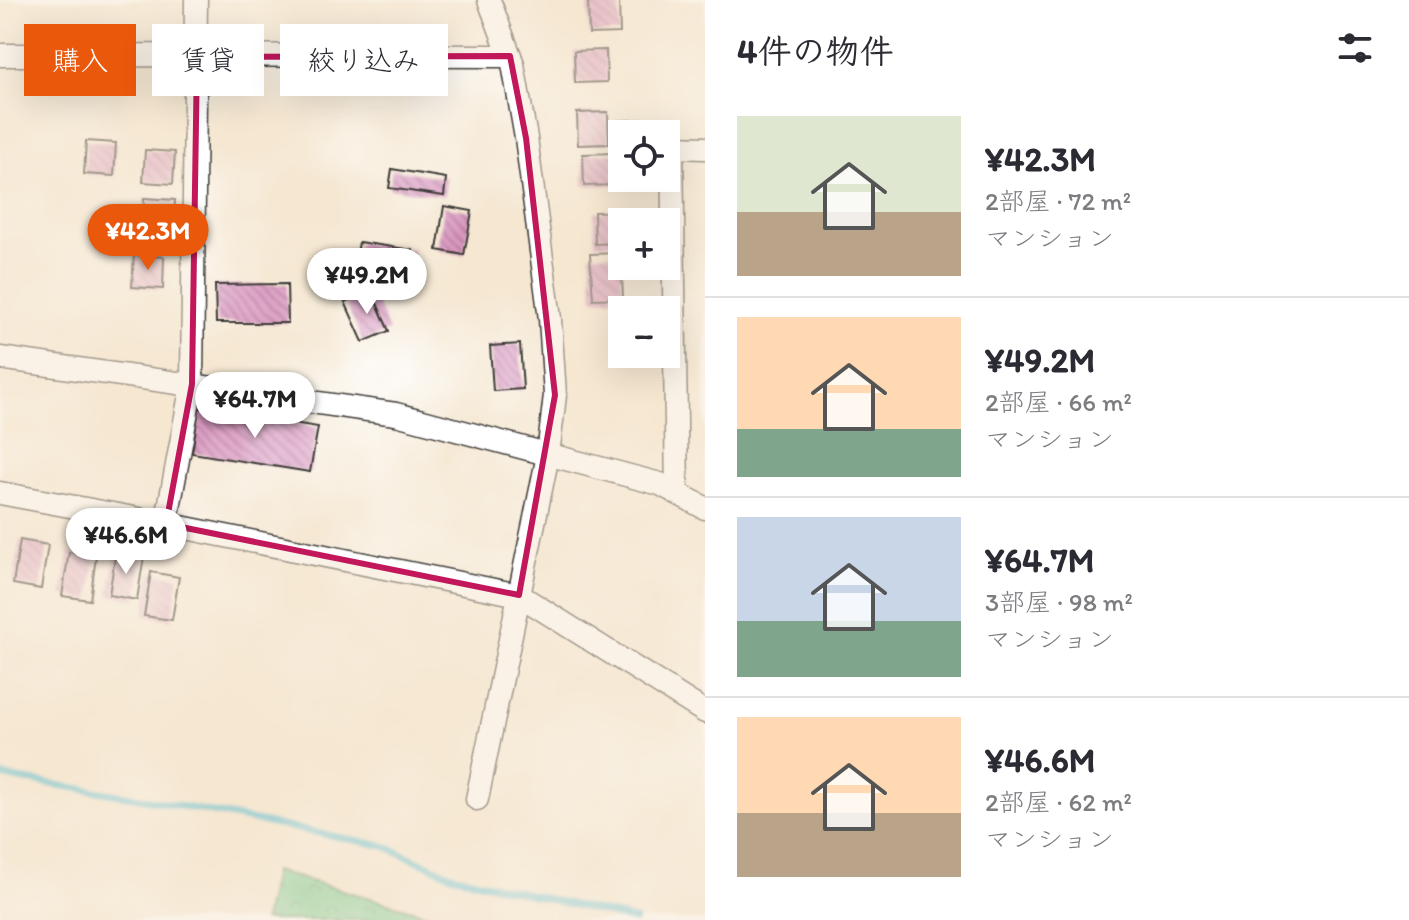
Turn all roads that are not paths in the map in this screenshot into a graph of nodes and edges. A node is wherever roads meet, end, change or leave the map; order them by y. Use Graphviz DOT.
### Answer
graph roads {
  1 [pos="196,0"];
  2 [pos="489,0"];
  3 [pos="196,24"];
  4 [pos="0,55"];
  5 [pos="510,56"];
  6 [pos="152,57"];
  7 [pos="264,57"];
  8 [pos="196,96"];
  9 [pos="705,148"];
  10 [pos="0,358"];
  11 [pos="192,384"];
  12 [pos="548,455"];
  13 [pos="0,493"];
  14 [pos="677,493"];
  15 [pos="705,508"];
  16 [pos="166,524"];
  17 [pos="519,595"];
  18 [pos="705,712"];
  19 [pos="477,799"];
  1 -- 3 [label="street"];
  2 -- 5 [label="street"];
  4 -- 6 [label="street"];
  5 -- 7 [label="street"];
  5 -- 12 [label="street"];
  8 -- 11 [label="street"];
  9 -- 14 [label="street"];
  10 -- 11 [label="street"];
  11 -- 12 [label="street"];
  11 -- 16 [label="street"];
  12 -- 14 [label="street"];
  12 -- 17 [label="street"];
  13 -- 16 [label="street"];
  14 -- 15 [label="street"];
  16 -- 17 [label="street"];
  17 -- 18 [label="street"];
  17 -- 19 [label="street"];
}
